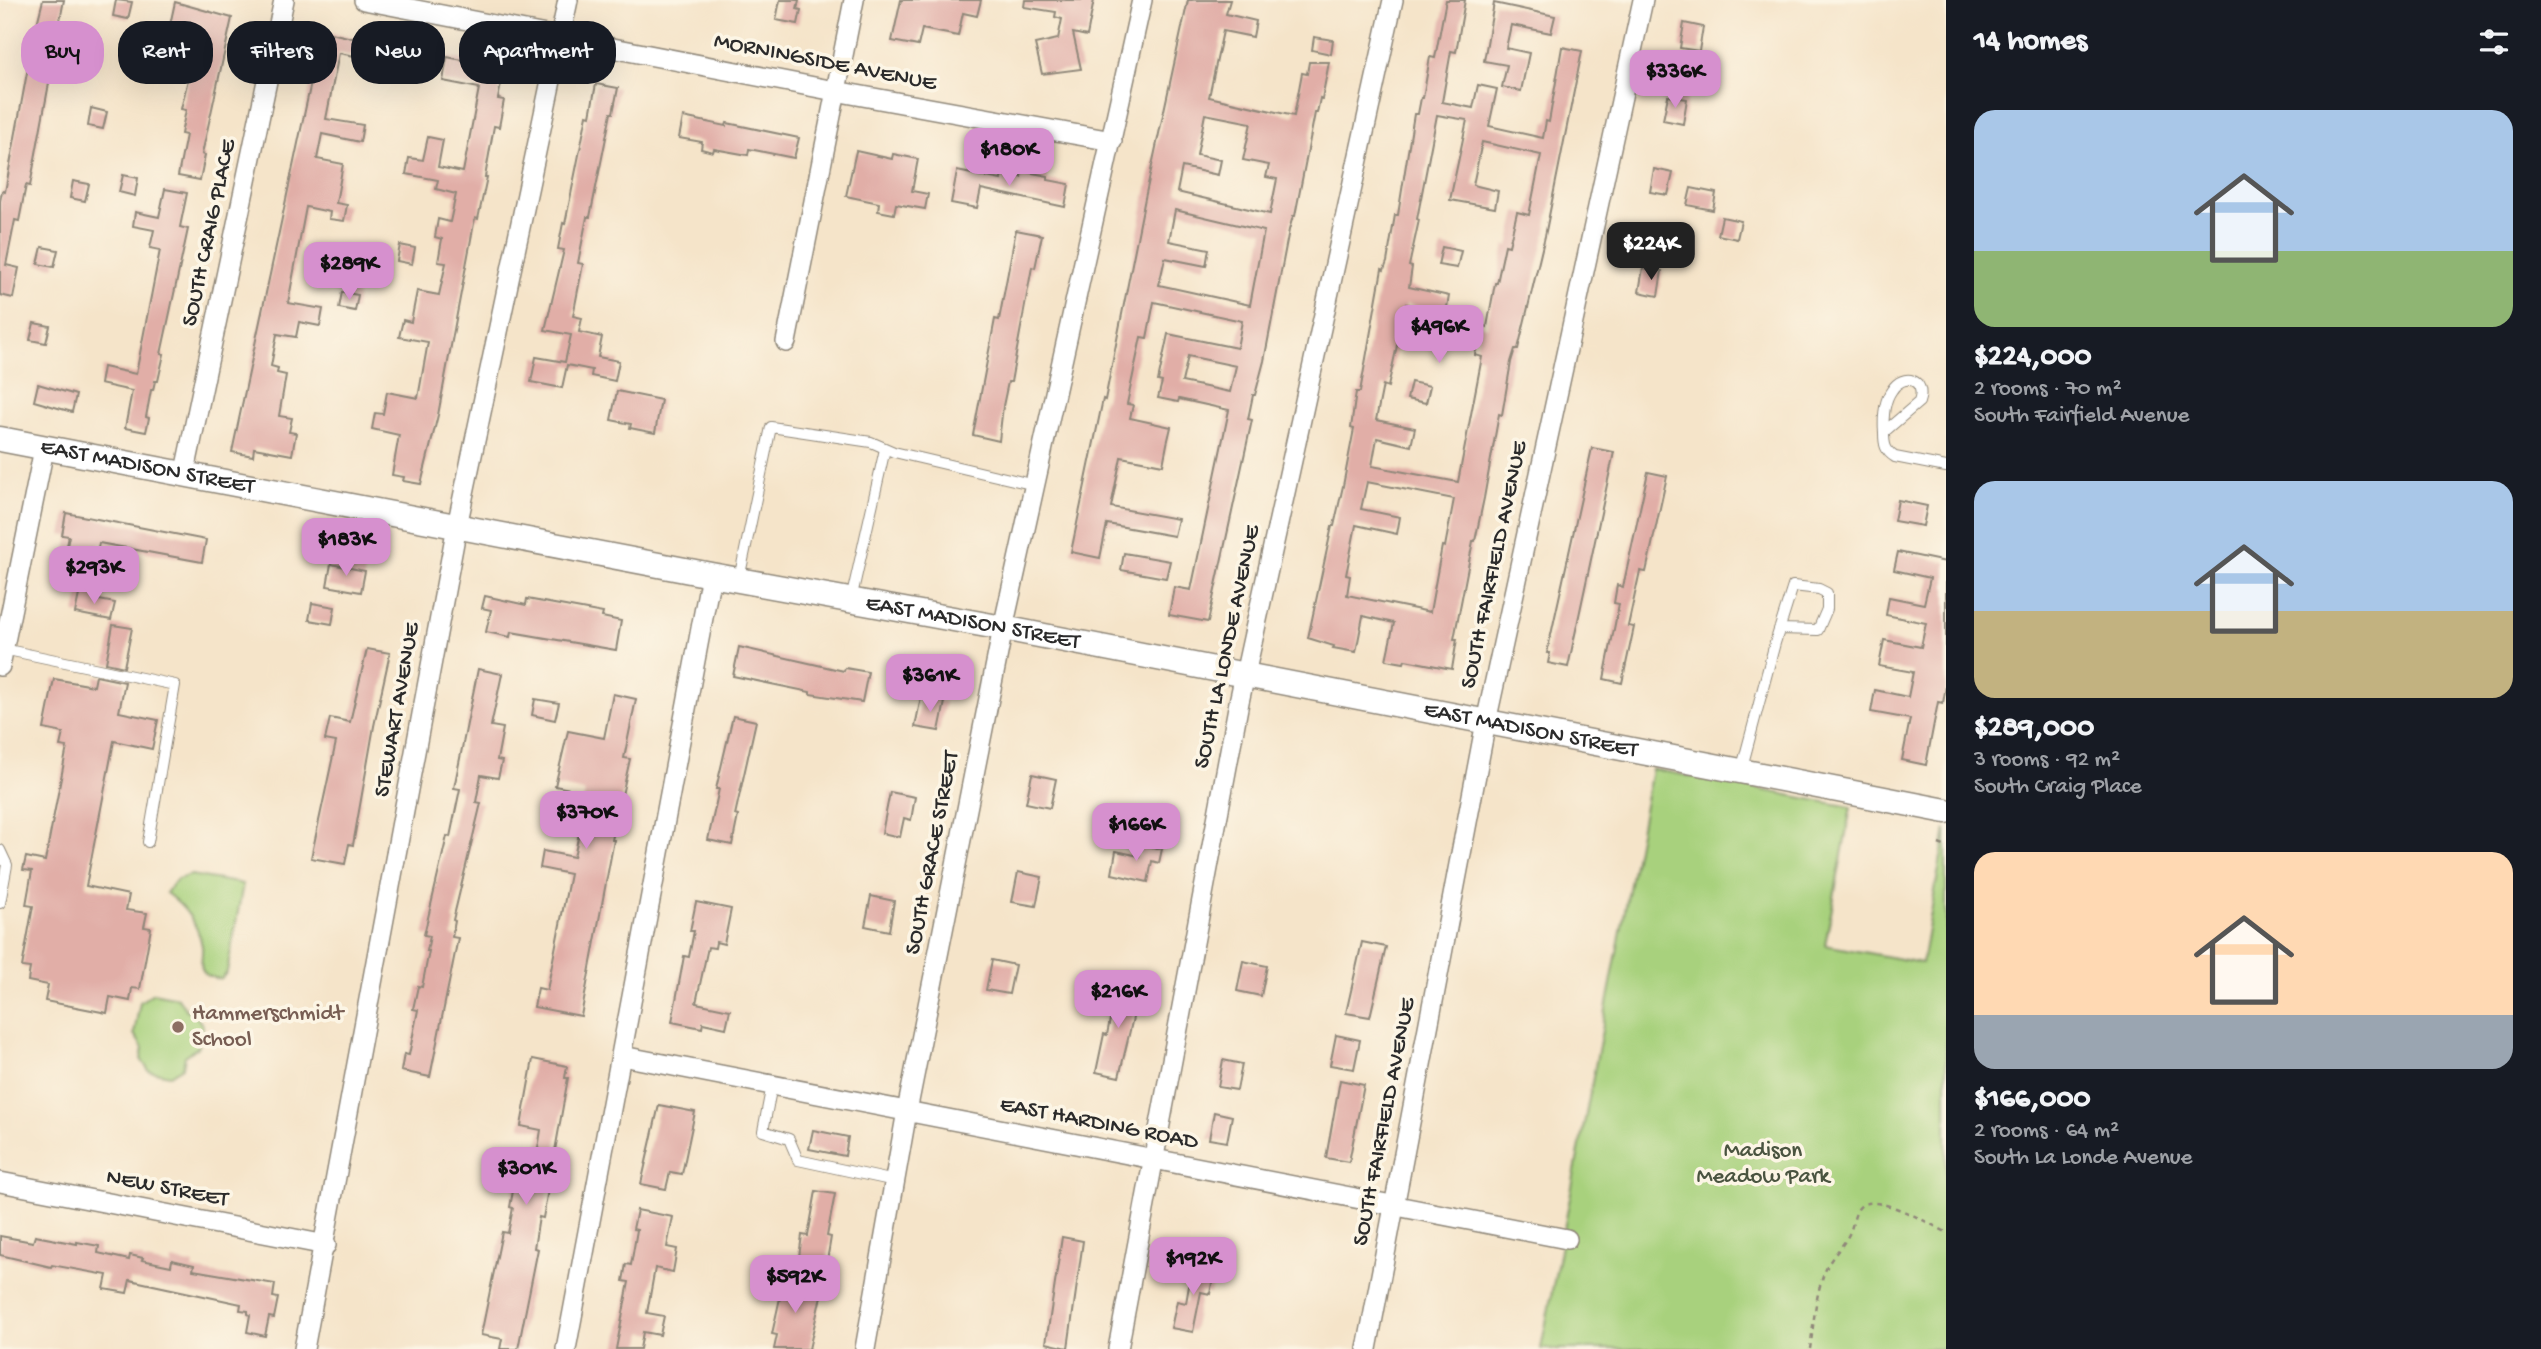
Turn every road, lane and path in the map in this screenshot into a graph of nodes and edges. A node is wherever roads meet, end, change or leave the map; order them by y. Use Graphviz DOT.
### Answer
graph roads {
  1 [pos="284,0"];
  2 [pos="364,0"];
  3 [pos="568,0"];
  4 [pos="854,0"];
  5 [pos="1142,0"];
  6 [pos="1393,0"];
  7 [pos="1643,0"];
  8 [pos="475,21"];
  9 [pos="563,21"];
  10 [pos="616,48"];
  11 [pos="550,84"];
  12 [pos="835,91"];
  13 [pos="1112,141"];
  14 [pos="786,342"];
  15 [pos="1884,432"];
  16 [pos="0,439"];
  17 [pos="44,449"];
  18 [pos="885,449"];
  19 [pos="1946,467"];
  20 [pos="184,476"];
  21 [pos="1035,485"];
  22 [pos="457,526"];
  23 [pos="711,575"];
  24 [pos="738,580"];
  25 [pos="851,600"];
  26 [pos="1003,628"];
  27 [pos="1779,629"];
  28 [pos="2,658"];
  29 [pos="1246,676"];
  30 [pos="1486,722"];
  31 [pos="1741,771"];
  32 [pos="1946,811"];
  33 [pos="148,842"];
  34 [pos="1939,844"];
  35 [pos="1946,847"];
  36 [pos="0,850"];
  37 [pos="0,902"];
  38 [pos="622,1056"];
  39 [pos="772,1085"];
  40 [pos="907,1111"];
  41 [pos="1155,1159"];
  42 [pos="895,1181"];
  43 [pos="0,1182"];
  44 [pos="1394,1205"];
  45 [pos="1946,1232"];
  46 [pos="1567,1239"];
  47 [pos="326,1245"];
  48 [pos="304,1349"];
  49 [pos="566,1349"];
  50 [pos="865,1349"];
  51 [pos="1118,1349"];
  52 [pos="1367,1349"];
  53 [pos="1810,1349"];
  1 -- 20 [label="street, SOUTH CRAIG PLACE"];
  2 -- 8 [label="street, MORNINGSIDE AVENUE"];
  3 -- 9 [label="street, STEWART AVENUE"];
  4 -- 12 [label="street"];
  5 -- 13 [label="street, SOUTH GRACE STREET"];
  6 -- 29 [label="street, SOUTH LA LONDE AVENUE"];
  7 -- 30 [label="street, SOUTH FAIRFIELD AVENUE"];
  10 -- 12 [label="street, MORNINGSIDE AVENUE"];
  11 -- 22 [label="street, STEWART AVENUE"];
  12 -- 13 [label="street, MORNINGSIDE AVENUE"];
  12 -- 14 [label="street"];
  13 -- 21 [label="street, SOUTH GRACE STREET"];
  15 -- 15 [label="lane"];
  15 -- 19 [label="lane"];
  16 -- 17 [label="street, EAST MADISON STREET"];
  17 -- 20 [label="street, EAST MADISON STREET"];
  17 -- 28 [label="street"];
  18 -- 21 [label="lane"];
  18 -- 24 [label="lane"];
  18 -- 25 [label="lane"];
  20 -- 22 [label="street, EAST MADISON STREET"];
  21 -- 26 [label="street, SOUTH GRACE STREET"];
  22 -- 23 [label="street, EAST MADISON STREET"];
  22 -- 47 [label="street, STEWART AVENUE"];
  23 -- 24 [label="street, EAST MADISON STREET"];
  23 -- 38 [label="street"];
  24 -- 25 [label="street, EAST MADISON STREET"];
  25 -- 26 [label="street, EAST MADISON STREET"];
  26 -- 29 [label="street, EAST MADISON STREET"];
  26 -- 40 [label="street, SOUTH GRACE STREET"];
  27 -- 27 [label="lane"];
  27 -- 31 [label="lane"];
  28 -- 33 [label="lane"];
  29 -- 30 [label="street, EAST MADISON STREET"];
  29 -- 41 [label="street, SOUTH LA LONDE AVENUE"];
  30 -- 31 [label="street, EAST MADISON STREET"];
  30 -- 44 [label="street, SOUTH FAIRFIELD AVENUE"];
  31 -- 32 [label="street, EAST MADISON STREET"];
  34 -- 35 [label="path"];
  36 -- 37 [label="lane"];
  38 -- 39 [label="street, EAST HARDING ROAD"];
  38 -- 49 [label="street"];
  39 -- 40 [label="street, EAST HARDING ROAD"];
  39 -- 42 [label="lane"];
  40 -- 41 [label="street, EAST HARDING ROAD"];
  40 -- 42 [label="street, SOUTH GRACE STREET"];
  41 -- 44 [label="street, EAST HARDING ROAD"];
  41 -- 51 [label="street, SOUTH LA LONDE AVENUE"];
  42 -- 50 [label="street, SOUTH GRACE STREET"];
  43 -- 47 [label="street, NEW STREET"];
  44 -- 46 [label="street, EAST HARDING ROAD"];
  44 -- 52 [label="street, SOUTH FAIRFIELD AVENUE"];
  45 -- 53 [label="path"];
  47 -- 48 [label="street, STEWART AVENUE"];
}
